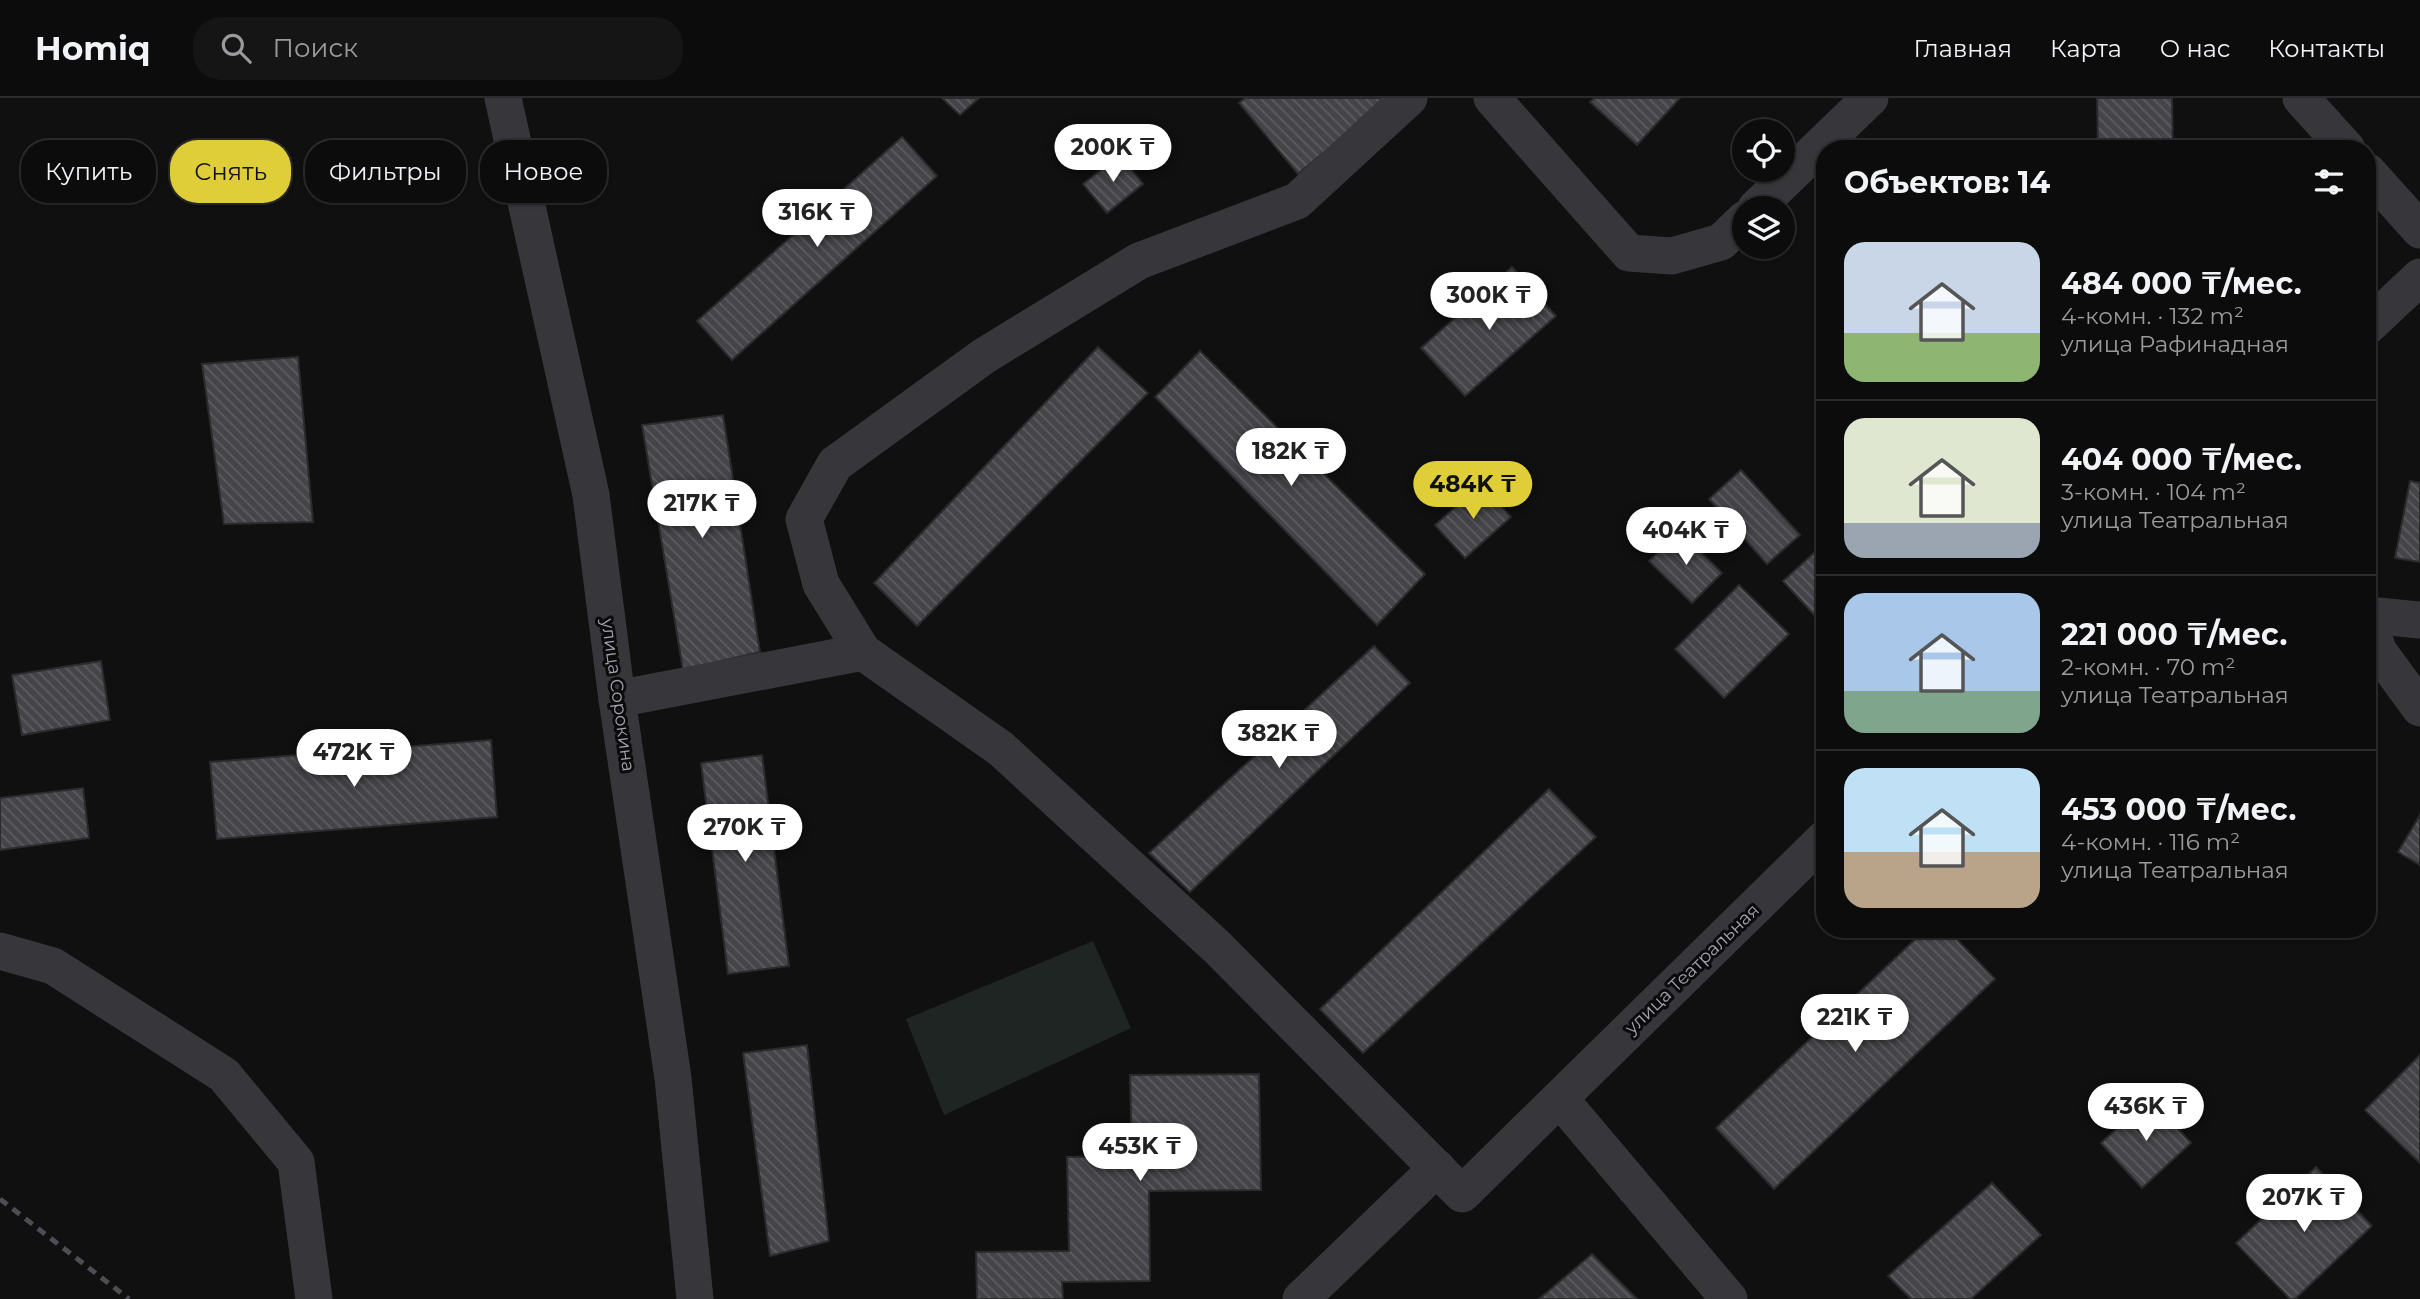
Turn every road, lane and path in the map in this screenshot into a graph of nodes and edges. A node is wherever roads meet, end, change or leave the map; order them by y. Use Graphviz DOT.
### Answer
graph roads {
  1 [pos="503,98"];
  2 [pos="1409,98"];
  3 [pos="1492,98"];
  4 [pos="1870,98"];
  5 [pos="2301,98"];
  6 [pos="1826,140"];
  7 [pos="2339,140"];
  8 [pos="1816,150"];
  9 [pos="2376,181"];
  10 [pos="1768,196"];
  11 [pos="2420,230"];
  12 [pos="1732,231"];
  13 [pos="2420,277"];
  14 [pos="2376,318"];
  15 [pos="2376,616"];
  16 [pos="2420,620"];
  17 [pos="2376,644"];
  18 [pos="863,652"];
  19 [pos="617,699"];
  20 [pos="2420,708"];
  21 [pos="1816,847"];
  22 [pos="0,951"];
  23 [pos="1560,1099"];
  24 [pos="1437,1168"];
  25 [pos="314,1299"];
  26 [pos="695,1299"];
  27 [pos="1301,1299"];
  28 [pos="1729,1299"];
  1 -- 19 [label="street, улица Сорокина"];
  2 -- 18 [label="street"];
  3 -- 12 [label="street"];
  4 -- 6 [label="street"];
  5 -- 7 [label="street"];
  8 -- 10 [label="street"];
  9 -- 11 [label="street"];
  13 -- 14 [label="street"];
  15 -- 16 [label="street"];
  17 -- 20 [label="street"];
  18 -- 19 [label="street"];
  18 -- 24 [label="street"];
  19 -- 26 [label="street, улица Сорокина"];
  21 -- 23 [label="street, улица Театральная"];
  22 -- 25 [label="street"];
  23 -- 24 [label="street, улица Театральная"];
  23 -- 28 [label="street"];
  24 -- 27 [label="street"];
}
